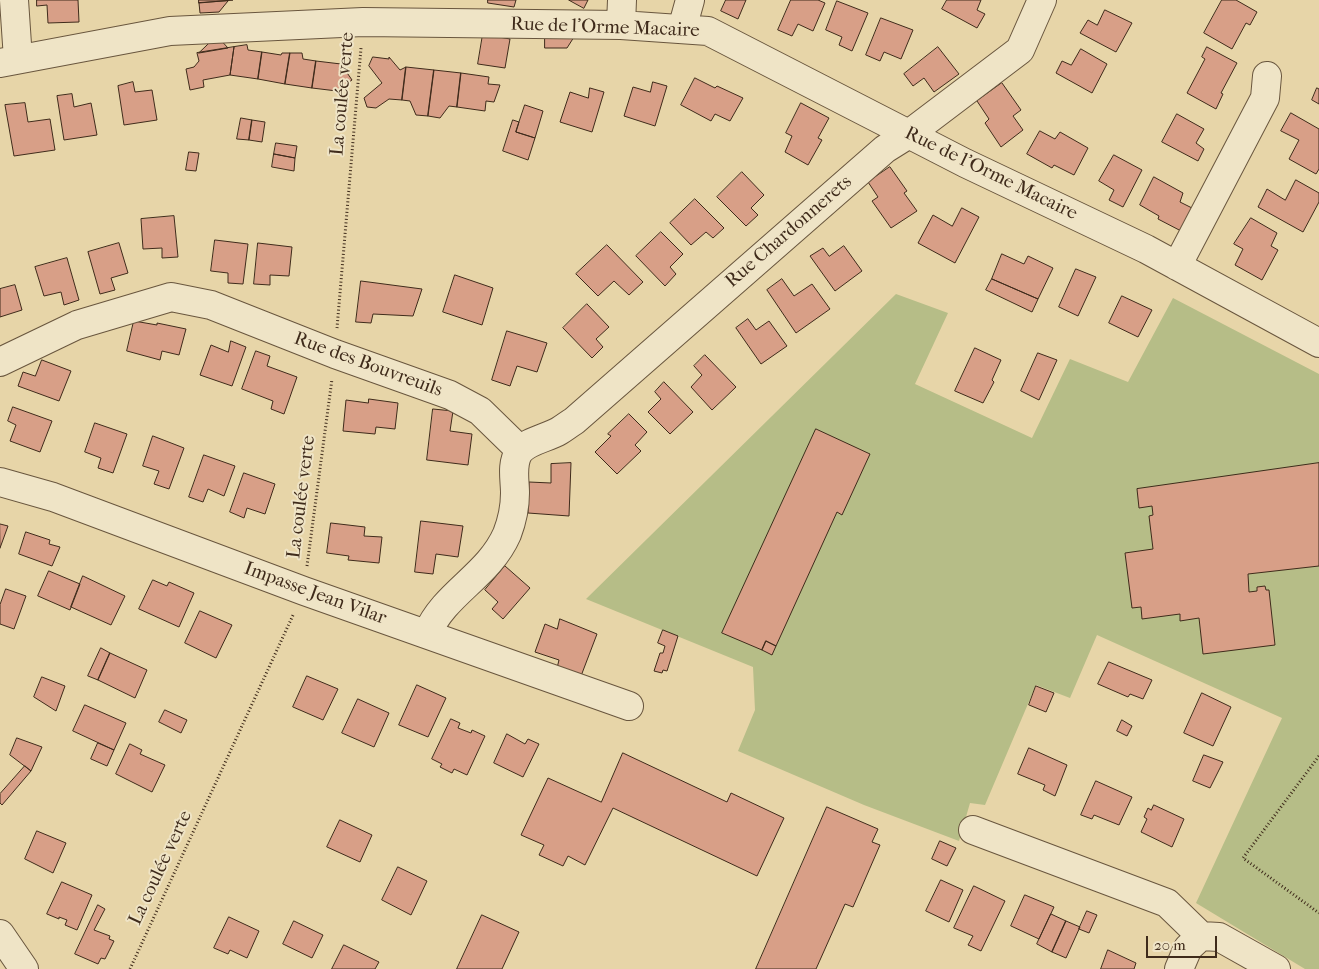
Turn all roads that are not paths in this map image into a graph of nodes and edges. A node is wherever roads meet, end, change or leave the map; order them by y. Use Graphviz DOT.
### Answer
graph roads {
  1 [pos="14,0"];
  2 [pos="690,0"];
  3 [pos="1042,0"];
  4 [pos="621,13"];
  5 [pos="682,29"];
  6 [pos="9,61"];
  7 [pos="1267,76"];
  8 [pos="909,134"];
  9 [pos="1177,266"];
  10 [pos="1319,343"];
  11 [pos="0,362"];
  12 [pos="520,450"];
  13 [pos="0,482"];
  14 [pos="427,634"];
  15 [pos="629,706"];
  16 [pos="973,830"];
  17 [pos="0,934"];
  18 [pos="1201,936"];
  19 [pos="24,969"];
  20 [pos="1179,969"];
  21 [pos="1276,969"];
  1 -- 6 [label="street"];
  2 -- 5 [label="street"];
  3 -- 8 [label="street, Rue Chardonnerets"];
  4 -- 5 [label="street, Rue de l'Orme Macaire"];
  4 -- 6 [label="street, Rue de l'Orme Macaire"];
  5 -- 8 [label="street, Rue de l'Orme Macaire"];
  7 -- 9 [label="street"];
  8 -- 9 [label="street, Rue de l'Orme Macaire"];
  8 -- 12 [label="street, Rue Chardonnerets"];
  9 -- 10 [label="street, Rue de l'Orme Macaire"];
  11 -- 12 [label="street, Rue des Bouvreuils"];
  12 -- 14 [label="street"];
  13 -- 14 [label="street, Impasse Jean Vilar"];
  14 -- 15 [label="street, Impasse Jean Vilar"];
  16 -- 18 [label="street"];
  17 -- 19 [label="street"];
  18 -- 20 [label="street"];
  18 -- 21 [label="street"];
}
